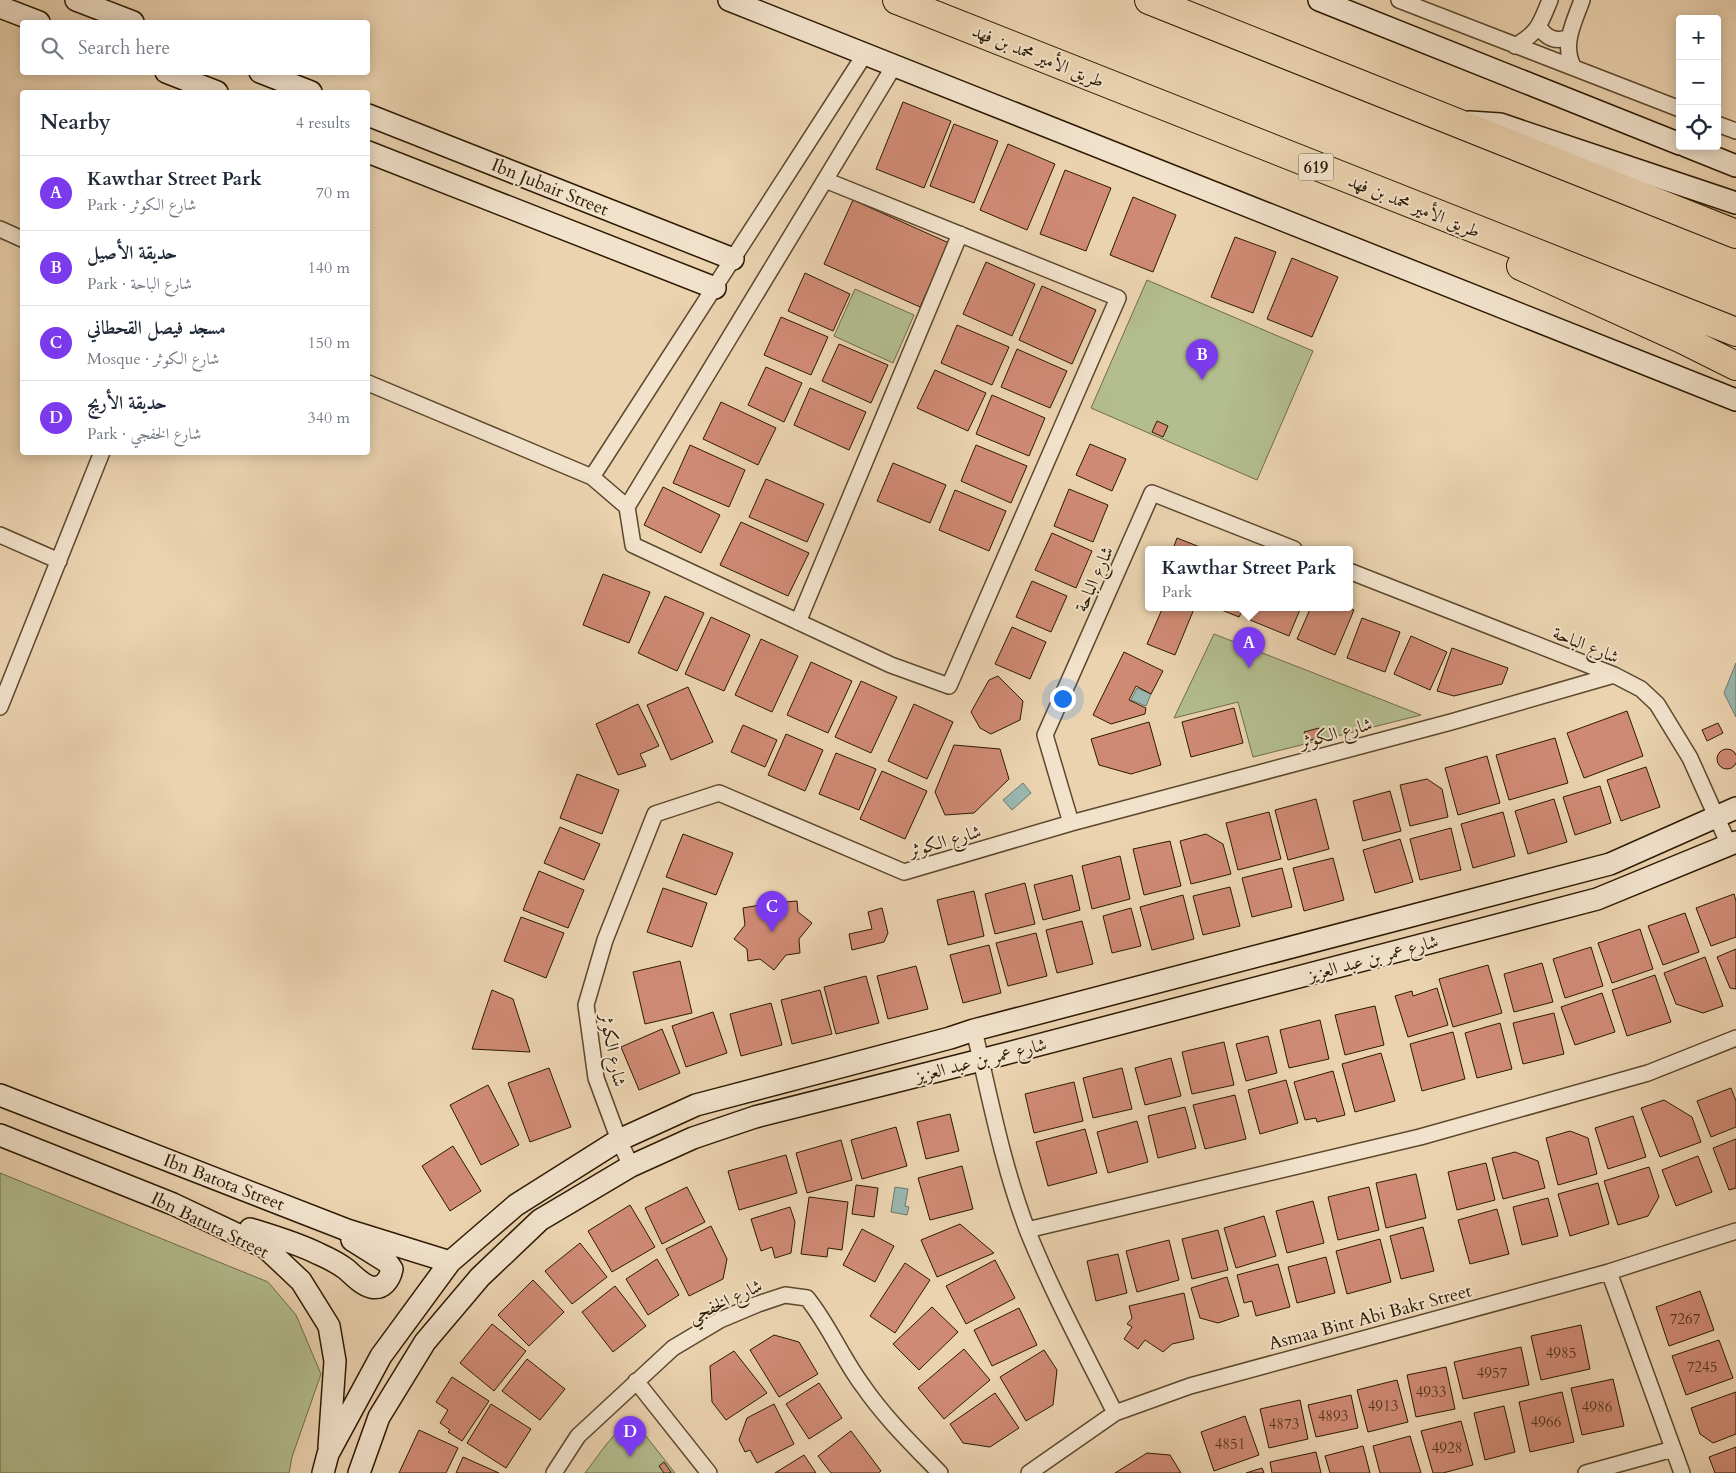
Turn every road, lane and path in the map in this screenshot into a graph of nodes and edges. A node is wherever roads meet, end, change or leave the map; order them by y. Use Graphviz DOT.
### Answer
graph roads {
  1 [pos="76,0"];
  2 [pos="728,0"];
  3 [pos="897,0"];
  4 [pos="1148,0"];
  5 [pos="1319,0"];
  6 [pos="1399,0"];
  7 [pos="1550,0"];
  8 [pos="1582,0"];
  9 [pos="0,7"];
  10 [pos="34,20"];
  11 [pos="128,20"];
  12 [pos="1539,26"];
  13 [pos="1569,37"];
  14 [pos="1515,46"];
  15 [pos="865,54"];
  16 [pos="894,66"];
  17 [pos="1574,68"];
  18 [pos="174,75"];
  19 [pos="268,75"];
  20 [pos="212,90"];
  21 [pos="306,90"];
  22 [pos="1676,107"];
  23 [pos="370,116"];
  24 [pos="1450,120"];
  25 [pos="1721,125"];
  26 [pos="1736,131"];
  27 [pos="1676,142"];
  28 [pos="1696,150"];
  29 [pos="370,153"];
  30 [pos="1736,166"];
  31 [pos="825,180"];
  32 [pos="1398,199"];
  33 [pos="1736,203"];
  34 [pos="0,229"];
  35 [pos="960,234"];
  36 [pos="1736,234"];
  37 [pos="20,238"];
  38 [pos="733,259"];
  39 [pos="715,288"];
  40 [pos="1736,332"];
  41 [pos="1736,366"];
  42 [pos="370,384"];
  43 [pos="1736,400"];
  44 [pos="101,455"];
  45 [pos="592,477"];
  46 [pos="627,507"];
  47 [pos="0,536"];
  48 [pos="1286,546"];
  49 [pos="59,561"];
  50 [pos="1353,573"];
  51 [pos="798,622"];
  52 [pos="1614,676"];
  53 [pos="0,707"];
  54 [pos="1736,808"];
  55 [pos="1716,817"];
  56 [pos="1071,824"];
  57 [pos="1732,843"];
  58 [pos="974,1030"];
  59 [pos="1736,1038"];
  60 [pos="981,1060"];
  61 [pos="0,1095"];
  62 [pos="0,1134"];
  63 [pos="619,1140"];
  64 [pos="631,1166"];
  65 [pos="173,1204"];
  66 [pos="316,1219"];
  67 [pos="1027,1230"];
  68 [pos="1736,1231"];
  69 [pos="450,1262"];
  70 [pos="1609,1272"];
  71 [pos="636,1381"];
  72 [pos="1115,1413"];
  73 [pos="1673,1449"];
  74 [pos="326,1464"];
  75 [pos="359,1473"];
  76 [pos="554,1473"];
  77 [pos="709,1473"];
  78 [pos="940,1473"];
  79 [pos="1029,1473"];
  80 [pos="1586,1473"];
  81 [pos="1682,1473"];
  1 -- 11 [label="street"];
  2 -- 15 [label="street"];
  3 -- 32 [label="highway, طريق الأمير محمد بن فهد / 619"];
  4 -- 24 [label="highway"];
  5 -- 27 [label="street"];
  6 -- 14 [label="street"];
  7 -- 12 [label="street"];
  8 -- 13 [label="street"];
  9 -- 10 [label="street"];
  12 -- 13 [label="street"];
  12 -- 14 [label="street"];
  13 -- 17 [label="street"];
  14 -- 17 [label="street"];
  15 -- 16 [label="street"];
  15 -- 38 [label="street"];
  16 -- 31 [label="street"];
  16 -- 43 [label="street"];
  17 -- 22 [label="street"];
  18 -- 20 [label="street"];
  19 -- 21 [label="street"];
  23 -- 38 [label="street, Ibn Jubair Street"];
  24 -- 33 [label="street"];
  24 -- 36 [label="highway"];
  25 -- 26 [label="street"];
  28 -- 30 [label="street"];
  29 -- 39 [label="street, Ibn Jubair Street"];
  31 -- 35 [label="street"];
  31 -- 46 [label="street"];
  32 -- 40 [label="highway, طريق الأمير محمد بن فهد / 619"];
  32 -- 41 [label="highway"];
  34 -- 37 [label="street"];
  35 -- 51 [label="street"];
  35 -- 51 [label="street"];
  38 -- 39 [label="street"];
  39 -- 45 [label="street"];
  42 -- 45 [label="street"];
  44 -- 49 [label="street"];
  45 -- 46 [label="street"];
  46 -- 51 [label="street"];
  47 -- 49 [label="street"];
  48 -- 56 [label="street, شارع الباحة"];
  49 -- 53 [label="street"];
  50 -- 52 [label="street, شارع الباحة"];
  52 -- 55 [label="street, شارع الباحة"];
  52 -- 56 [label="street, شارع الكوثر"];
  54 -- 55 [label="street"];
  55 -- 57 [label="street, شارع الباحة"];
  55 -- 58 [label="street"];
  56 -- 63 [label="street, شارع الكوثر"];
  57 -- 60 [label="street, شارع عمر بن عبد العزيز"];
  58 -- 60 [label="street"];
  58 -- 63 [label="street"];
  59 -- 67 [label="street"];
  60 -- 64 [label="street, شارع عمر بن عبد العزيز"];
  60 -- 67 [label="street"];
  61 -- 66 [label="street, Ibn Batota Street"];
  62 -- 65 [label="street, Ibn Batuta Street"];
  63 -- 64 [label="street, شارع الكوثر"];
  63 -- 69 [label="street"];
  64 -- 75 [label="street, شارع عمر بن عبد العزيز"];
  65 -- 66 [label="street"];
  65 -- 74 [label="street, Ibn Batuta Street"];
  66 -- 69 [label="street, Ibn Batota Street"];
  67 -- 72 [label="street"];
  68 -- 70 [label="street, Asmaa Bint Abi Bakr Street"];
  69 -- 74 [label="street"];
  70 -- 72 [label="street, Asmaa Bint Abi Bakr Street"];
  70 -- 73 [label="street"];
  71 -- 76 [label="street, شارع الخفجي"];
  71 -- 77 [label="street"];
  71 -- 78 [label="street, شارع الخفجي"];
  72 -- 79 [label="street, Asmaa Bint Abi Bakr Street"];
  73 -- 80 [label="street"];
  73 -- 81 [label="street"];
}
